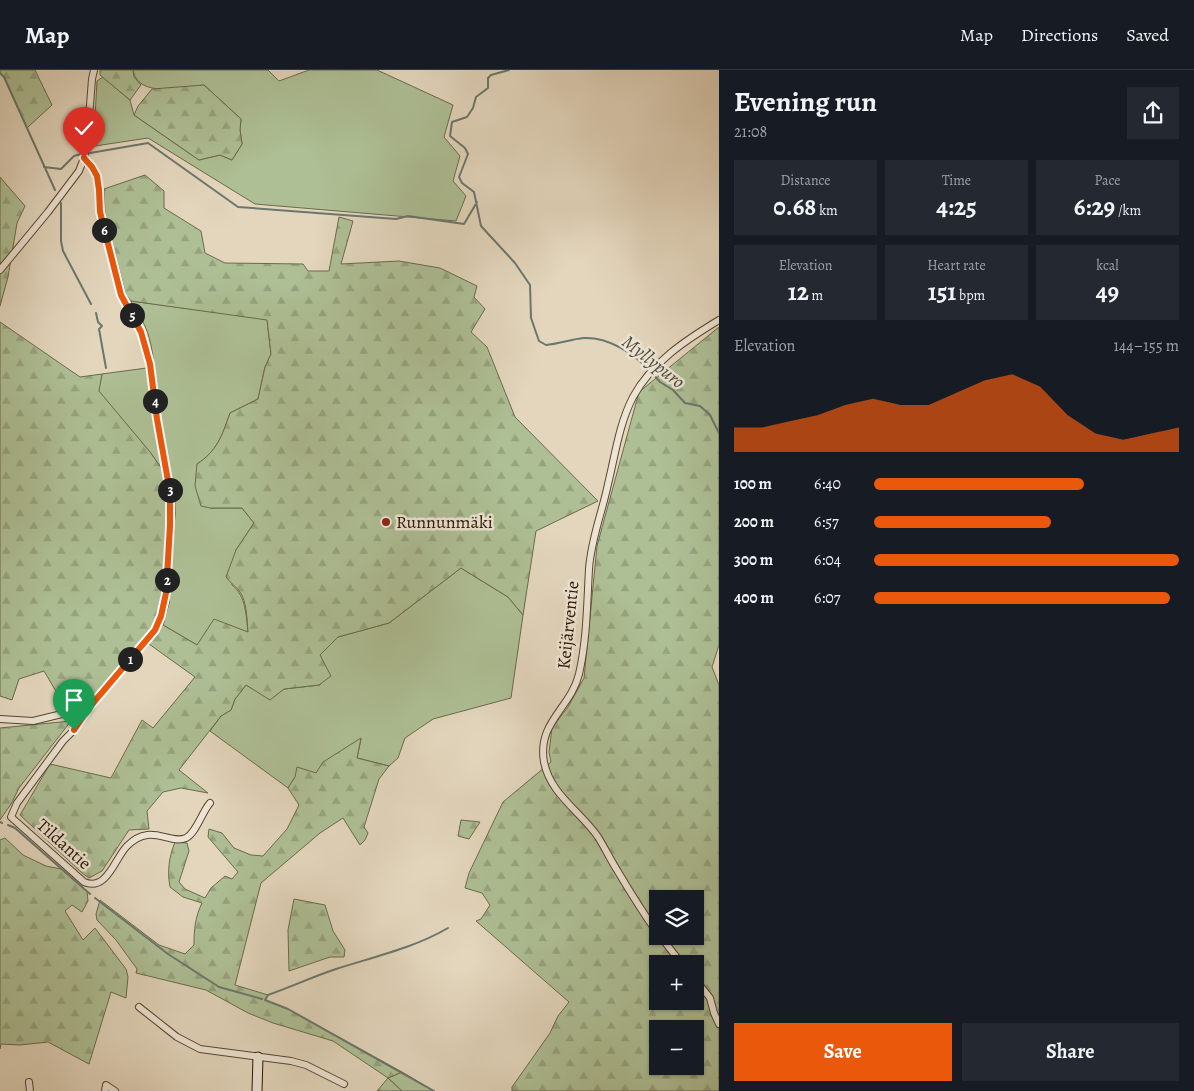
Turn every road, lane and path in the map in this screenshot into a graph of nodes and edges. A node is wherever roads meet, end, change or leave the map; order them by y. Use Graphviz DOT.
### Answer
graph roads {
  1 [pos="94,70"];
  2 [pos="84,158"];
  3 [pos="0,270"];
  4 [pos="719,320"];
  5 [pos="82,718"];
  6 [pos="0,719"];
  7 [pos="210,804"];
  8 [pos="649,921"];
  9 [pos="666,945"];
  10 [pos="675,955"];
  11 [pos="704,990"];
  12 [pos="139,1007"];
  13 [pos="719,1024"];
  14 [pos="258,1057"];
  15 [pos="29,1082"];
  16 [pos="344,1084"];
  17 [pos="105,1088"];
  18 [pos="30,1091"];
  19 [pos="115,1091"];
  20 [pos="257,1091"];
  1 -- 2 [label="street"];
  2 -- 3 [label="street"];
  2 -- 5 [label="street"];
  4 -- 8 [label="street, Keijärventie"];
  5 -- 6 [label="street"];
  5 -- 7 [label="street, Tildantie"];
  9 -- 10 [label="street, Keijärventie"];
  11 -- 13 [label="street"];
  12 -- 14 [label="street"];
  14 -- 16 [label="street"];
  14 -- 20 [label="street"];
  15 -- 18 [label="street"];
  17 -- 19 [label="street"];
}
